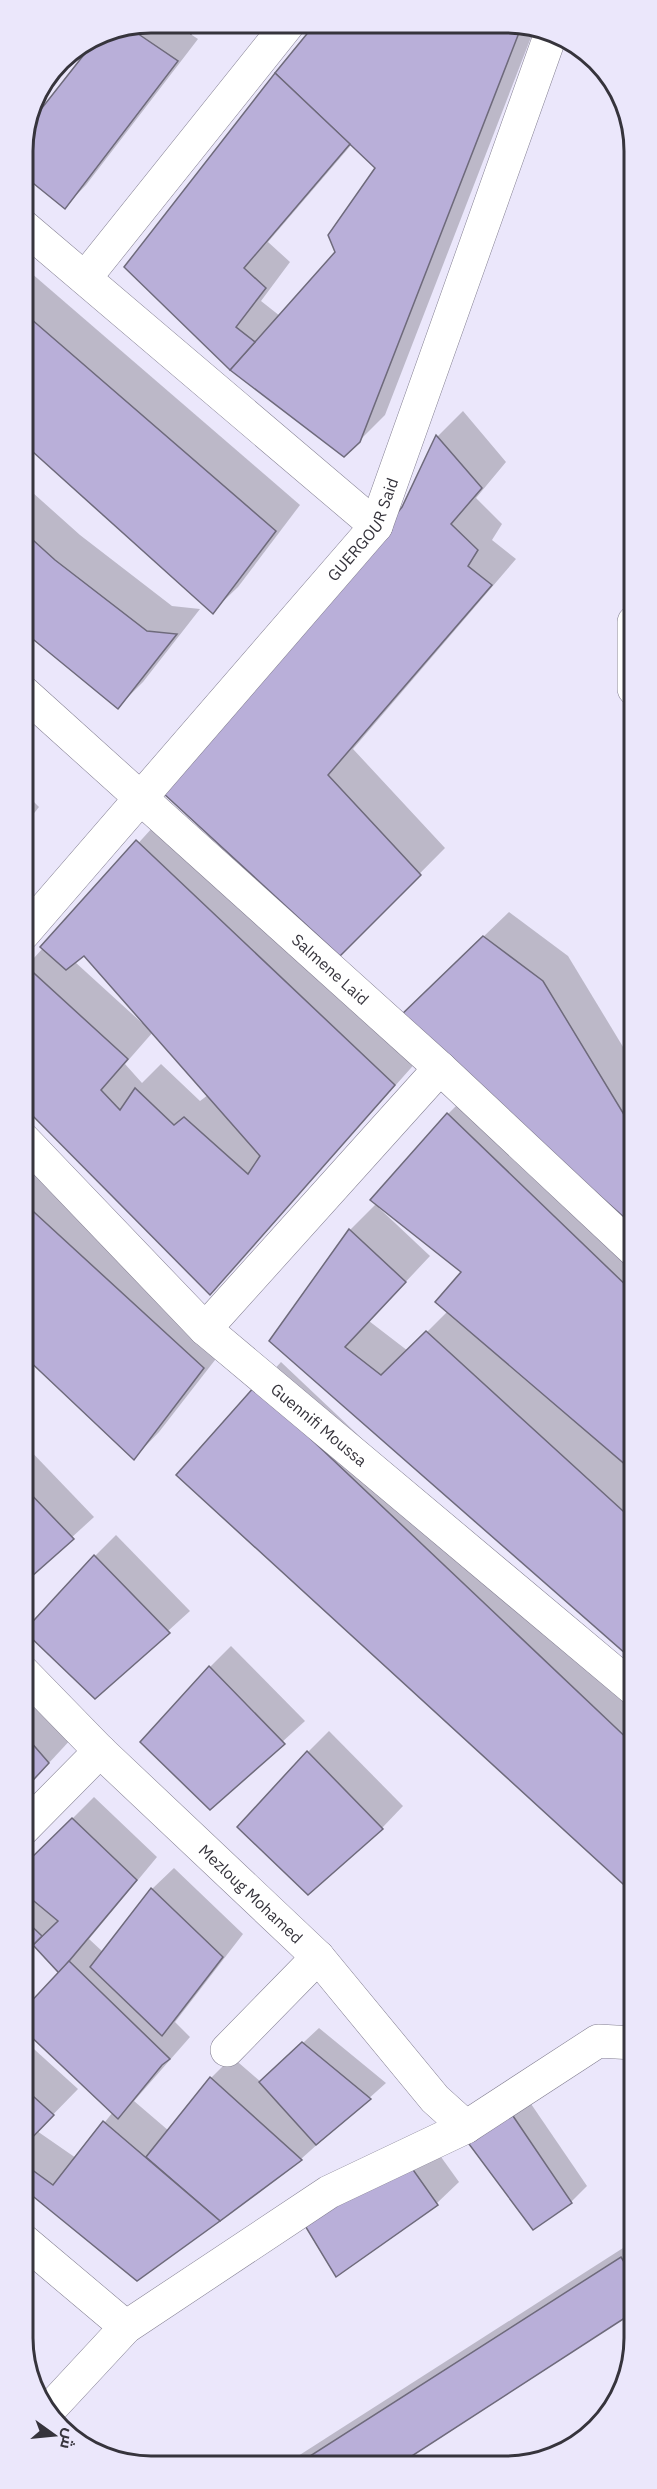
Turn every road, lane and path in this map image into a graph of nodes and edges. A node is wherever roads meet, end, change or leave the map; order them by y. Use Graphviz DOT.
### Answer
graph roads {
  1 [pos="281,33"];
  2 [pos="548,41"];
  3 [pos="33,234"];
  4 [pos="85,278"];
  5 [pos="376,526"];
  6 [pos="33,701"];
  7 [pos="141,798"];
  8 [pos="33,922"];
  9 [pos="440,1068"];
  10 [pos="33,1149"];
  11 [pos="624,1241"];
  12 [pos="205,1329"];
  13 [pos="624,1681"];
  14 [pos="33,1682"];
  15 [pos="100,1751"];
  16 [pos="33,1819"];
  17 [pos="318,1957"];
  18 [pos="624,2042"];
  19 [pos="228,2050"];
  20 [pos="466,2127"];
  21 [pos="33,2249"];
  22 [pos="126,2327"];
  23 [pos="54,2405"];
  1 -- 4 [label="street"];
  2 -- 5 [label="street, GUERGOUR Said"];
  3 -- 4 [label="street"];
  4 -- 5 [label="street"];
  5 -- 7 [label="street, GUERGOUR Said"];
  6 -- 7 [label="street, Salmene Laid"];
  7 -- 8 [label="street, GUERGOUR Said"];
  7 -- 9 [label="street, Salmene Laid"];
  9 -- 11 [label="street, Salmene Laid"];
  9 -- 12 [label="street"];
  10 -- 12 [label="street, Guennifi Moussa"];
  12 -- 13 [label="street, Guennifi Moussa"];
  14 -- 15 [label="street, Mezloug Mohamed"];
  15 -- 16 [label="street"];
  15 -- 17 [label="street, Mezloug Mohamed"];
  17 -- 19 [label="street"];
  17 -- 20 [label="street, Mezloug Mohamed"];
  18 -- 20 [label="street"];
  20 -- 22 [label="street"];
  21 -- 22 [label="street"];
  22 -- 23 [label="street"];
}
